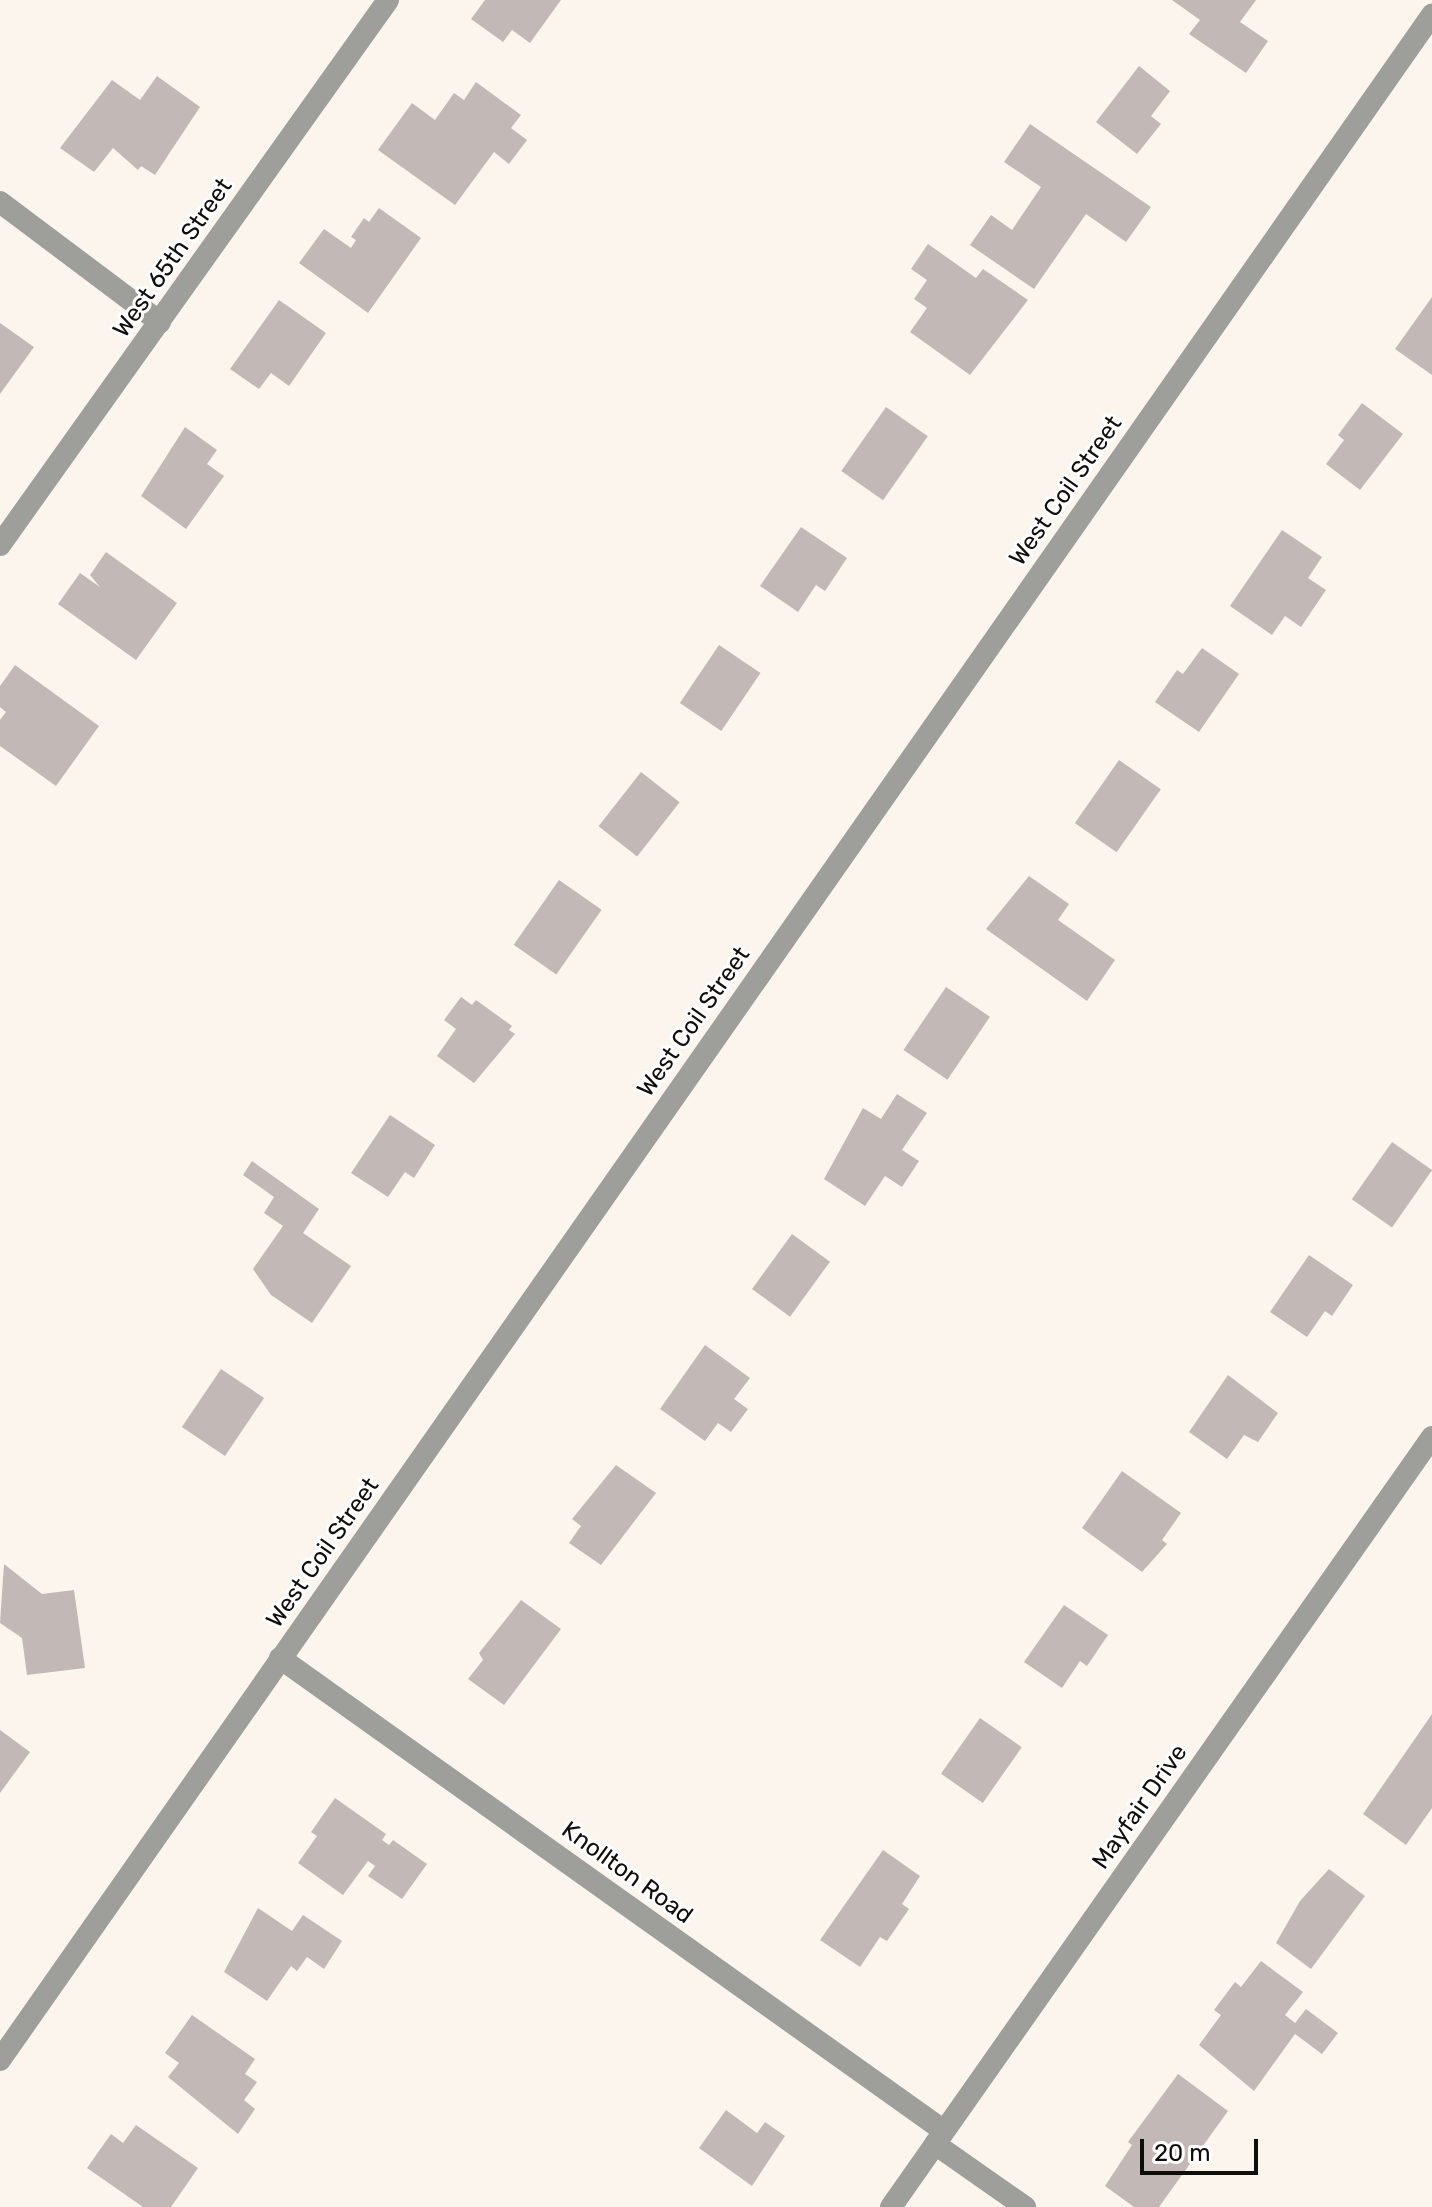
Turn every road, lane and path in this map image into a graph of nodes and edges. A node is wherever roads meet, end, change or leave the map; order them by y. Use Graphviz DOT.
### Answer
graph roads {
  1 [pos="388,0"];
  2 [pos="1432,15"];
  3 [pos="0,202"];
  4 [pos="160,322"];
  5 [pos="0,545"];
  6 [pos="1432,1437"];
  7 [pos="280,1658"];
  8 [pos="0,2060"];
  9 [pos="939,2138"];
  10 [pos="891,2207"];
  11 [pos="1025,2207"];
  1 -- 4 [label="street, West 65th Street"];
  2 -- 7 [label="street, West Coil Street"];
  3 -- 4 [label="street"];
  4 -- 5 [label="street, West 65th Street"];
  6 -- 9 [label="street, Mayfair Drive"];
  7 -- 8 [label="street, West Coil Street"];
  7 -- 9 [label="street, Knollton Road"];
  9 -- 10 [label="street, Mayfair Drive"];
  9 -- 11 [label="street, Knollton Road"];
}
